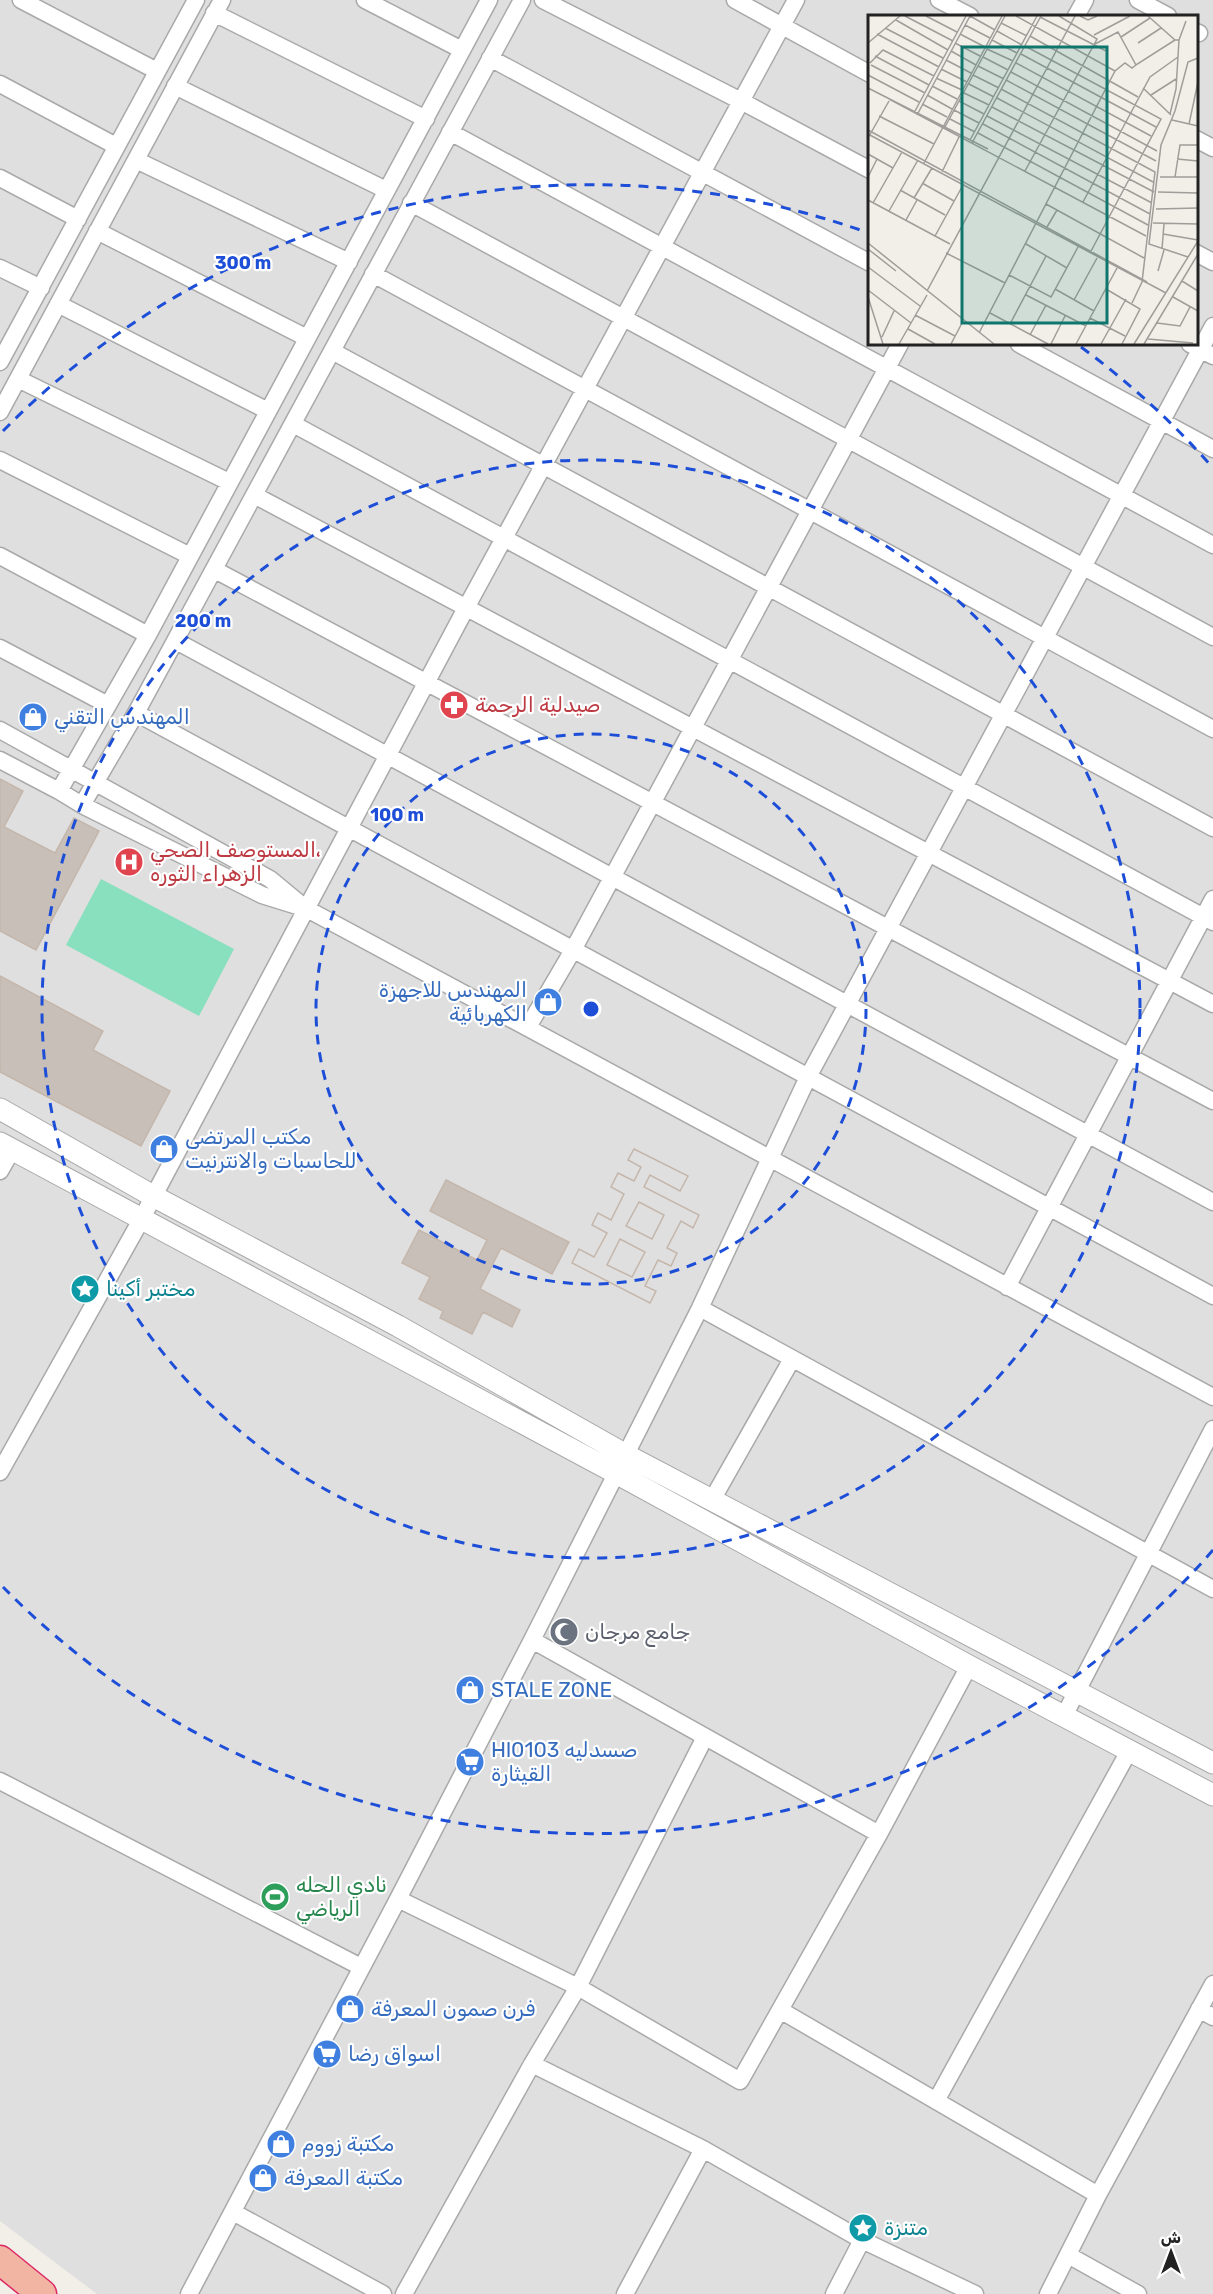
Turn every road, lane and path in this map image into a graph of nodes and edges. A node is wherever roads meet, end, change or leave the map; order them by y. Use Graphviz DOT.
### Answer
graph roads {
  1 [pos="21,0"];
  2 [pos="196,0"];
  3 [pos="365,0"];
  4 [pos="489,0"];
  5 [pos="522,0"];
  6 [pos="543,0"];
  7 [pos="735,0"];
  8 [pos="796,0"];
  9 [pos="939,0"];
  10 [pos="1085,0"];
  11 [pos="1138,0"];
  12 [pos="218,7"];
  13 [pos="968,15"];
  14 [pos="1077,15"];
  15 [pos="1166,15"];
  16 [pos="782,26"];
  17 [pos="462,50"];
  18 [pos="490,58"];
  19 [pos="156,71"];
  20 [pos="868,73"];
  21 [pos="0,84"];
  22 [pos="175,86"];
  23 [pos="741,100"];
  24 [pos="426,119"];
  25 [pos="450,132"];
  26 [pos="1198,140"];
  27 [pos="116,146"];
  28 [pos="1213,148"];
  29 [pos="136,160"];
  30 [pos="868,169"];
  31 [pos="702,172"];
  32 [pos="0,178"];
  33 [pos="386,190"];
  34 [pos="411,203"];
  35 [pos="78,219"];
  36 [pos="97,231"];
  37 [pos="662,247"];
  38 [pos="1198,254"];
  39 [pos="348,262"];
  40 [pos="868,262"];
  41 [pos="1213,262"];
  42 [pos="0,268"];
  43 [pos="373,274"];
  44 [pos="41,288"];
  45 [pos="58,304"];
  46 [pos="623,318"];
  47 [pos="1213,326"];
  48 [pos="308,338"];
  49 [pos="899,345"];
  50 [pos="1021,345"];
  51 [pos="1201,350"];
  52 [pos="332,351"];
  53 [pos="0,361"];
  54 [pos="886,369"];
  55 [pos="18,379"];
  56 [pos="585,390"];
  57 [pos="268,411"];
  58 [pos="0,412"];
  59 [pos="1161,421"];
  60 [pos="292,424"];
  61 [pos="847,439"];
  62 [pos="1213,449"];
  63 [pos="0,460"];
  64 [pos="544,466"];
  65 [pos="229,482"];
  66 [pos="254,495"];
  67 [pos="1121,496"];
  68 [pos="809,511"];
  69 [pos="504,539"];
  70 [pos="1213,545"];
  71 [pos="0,555"];
  72 [pos="190,556"];
  73 [pos="1082,566"];
  74 [pos="215,570"];
  75 [pos="768,588"];
  76 [pos="466,608"];
  77 [pos="148,635"];
  78 [pos="1213,637"];
  79 [pos="1044,638"];
  80 [pos="176,640"];
  81 [pos="0,648"];
  82 [pos="729,660"];
  83 [pos="427,682"];
  84 [pos="108,705"];
  85 [pos="136,713"];
  86 [pos="1003,715"];
  87 [pos="692,727"];
  88 [pos="1213,729"];
  89 [pos="0,730"];
  90 [pos="388,755"];
  91 [pos="0,760"];
  92 [pos="72,768"];
  93 [pos="95,782"];
  94 [pos="964,788"];
  95 [pos="60,791"];
  96 [pos="652,802"];
  97 [pos="82,805"];
  98 [pos="348,828"];
  99 [pos="1213,828"];
  100 [pos="928,852"];
  101 [pos="612,877"];
  102 [pos="1213,899"];
  103 [pos="307,909"];
  104 [pos="1208,920"];
  105 [pos="888,928"];
  106 [pos="573,950"];
  107 [pos="1170,981"];
  108 [pos="847,1004"];
  109 [pos="1213,1004"];
  110 [pos="528,1027"];
  111 [pos="1130,1057"];
  112 [pos="808,1077"];
  113 [pos="1213,1101"];
  114 [pos="0,1109"];
  115 [pos="1088,1134"];
  116 [pos="6,1146"];
  117 [pos="771,1159"];
  118 [pos="0,1171"];
  119 [pos="153,1196"];
  120 [pos="1213,1202"];
  121 [pos="1049,1207"];
  122 [pos="141,1220"];
  123 [pos="1007,1287"];
  124 [pos="1213,1296"];
  125 [pos="700,1308"];
  126 [pos="792,1359"];
  127 [pos="1213,1397"];
  128 [pos="1213,1429"];
  129 [pos="621,1464"];
  130 [pos="0,1472"];
  131 [pos="712,1500"];
  132 [pos="1149,1555"];
  133 [pos="1213,1589"];
  134 [pos="532,1640"];
  135 [pos="969,1666"];
  136 [pos="1076,1693"];
  137 [pos="1064,1716"];
  138 [pos="705,1737"];
  139 [pos="1130,1751"];
  140 [pos="1213,1763"];
  141 [pos="0,1781"];
  142 [pos="1213,1795"];
  143 [pos="879,1834"];
  144 [pos="398,1899"];
  145 [pos="361,1967"];
  146 [pos="1213,1984"];
  147 [pos="578,1987"];
  148 [pos="780,2010"];
  149 [pos="1206,2013"];
  150 [pos="532,2064"];
  151 [pos="936,2102"];
  152 [pos="703,2149"];
  153 [pos="1098,2195"];
  154 [pos="233,2212"];
  155 [pos="862,2240"];
  156 [pos="1068,2255"];
  157 [pos="0,2260"];
  158 [pos="42,2294"];
  159 [pos="189,2294"];
  160 [pos="384,2294"];
  161 [pos="404,2294"];
  162 [pos="625,2294"];
  163 [pos="834,2294"];
  164 [pos="975,2294"];
  165 [pos="1048,2294"];
  166 [pos="1138,2294"];
  1 -- 19 [label="street"];
  2 -- 19 [label="street"];
  3 -- 17 [label="street"];
  4 -- 17 [label="street"];
  5 -- 18 [label="street"];
  6 -- 23 [label="street"];
  7 -- 16 [label="street"];
  8 -- 16 [label="street"];
  9 -- 13 [label="street"];
  10 -- 14 [label="street"];
  11 -- 15 [label="street"];
  12 -- 22 [label="street"];
  12 -- 24 [label="street"];
  16 -- 20 [label="street"];
  16 -- 23 [label="street"];
  17 -- 24 [label="street"];
  18 -- 25 [label="street"];
  18 -- 31 [label="street"];
  19 -- 27 [label="street"];
  21 -- 27 [label="street"];
  22 -- 29 [label="street"];
  22 -- 33 [label="street"];
  23 -- 30 [label="street"];
  23 -- 31 [label="street"];
  24 -- 33 [label="street"];
  25 -- 34 [label="street"];
  25 -- 37 [label="street"];
  26 -- 28 [label="street"];
  27 -- 35 [label="street"];
  29 -- 36 [label="street"];
  29 -- 39 [label="street"];
  31 -- 37 [label="street"];
  31 -- 40 [label="street"];
  32 -- 35 [label="street"];
  33 -- 39 [label="street"];
  34 -- 43 [label="street"];
  34 -- 46 [label="street"];
  35 -- 44 [label="street"];
  36 -- 45 [label="street"];
  36 -- 48 [label="street"];
  37 -- 46 [label="street"];
  37 -- 54 [label="street"];
  38 -- 41 [label="street"];
  39 -- 48 [label="street"];
  42 -- 44 [label="street"];
  43 -- 52 [label="street"];
  43 -- 56 [label="street"];
  44 -- 53 [label="street"];
  45 -- 55 [label="street"];
  45 -- 57 [label="street"];
  46 -- 56 [label="street"];
  46 -- 61 [label="street"];
  47 -- 51 [label="street"];
  48 -- 57 [label="street"];
  49 -- 54 [label="street"];
  50 -- 59 [label="street"];
  51 -- 59 [label="street"];
  52 -- 60 [label="street"];
  52 -- 64 [label="street"];
  54 -- 61 [label="street"];
  54 -- 67 [label="street"];
  55 -- 58 [label="street"];
  55 -- 65 [label="street"];
  56 -- 64 [label="street"];
  56 -- 68 [label="street"];
  57 -- 65 [label="street"];
  59 -- 62 [label="street"];
  59 -- 67 [label="street"];
  60 -- 66 [label="street"];
  60 -- 69 [label="street"];
  61 -- 68 [label="street"];
  61 -- 73 [label="street"];
  63 -- 72 [label="street"];
  64 -- 69 [label="street"];
  64 -- 75 [label="street"];
  65 -- 72 [label="street"];
  66 -- 74 [label="street"];
  66 -- 76 [label="street"];
  67 -- 70 [label="street"];
  67 -- 73 [label="street"];
  68 -- 75 [label="street"];
  68 -- 79 [label="street"];
  69 -- 76 [label="street"];
  69 -- 82 [label="street"];
  71 -- 77 [label="street"];
  72 -- 77 [label="street"];
  73 -- 78 [label="street"];
  73 -- 79 [label="street"];
  74 -- 80 [label="street"];
  74 -- 83 [label="street"];
  75 -- 82 [label="street"];
  75 -- 86 [label="street"];
  76 -- 83 [label="street"];
  76 -- 87 [label="street"];
  77 -- 84 [label="street"];
  79 -- 86 [label="street"];
  79 -- 88 [label="street"];
  80 -- 85 [label="street"];
  80 -- 90 [label="street"];
  81 -- 84 [label="street"];
  82 -- 87 [label="street"];
  82 -- 94 [label="street"];
  83 -- 90 [label="street"];
  83 -- 96 [label="street"];
  84 -- 92 [label="street"];
  85 -- 93 [label="street"];
  85 -- 98 [label="street"];
  86 -- 94 [label="street"];
  86 -- 99 [label="street"];
  87 -- 96 [label="street"];
  87 -- 100 [label="street"];
  89 -- 92 [label="street"];
  90 -- 98 [label="street"];
  90 -- 101 [label="street"];
  91 -- 95 [label="street"];
  92 -- 93 [label="street"];
  92 -- 95 [label="street"];
  93 -- 97 [label="street"];
  93 -- 103 [label="street"];
  94 -- 100 [label="street"];
  94 -- 104 [label="street"];
  95 -- 97 [label="street"];
  96 -- 101 [label="street"];
  96 -- 105 [label="street"];
  97 -- 103 [label="street"];
  98 -- 103 [label="street"];
  98 -- 106 [label="street"];
  100 -- 105 [label="street"];
  100 -- 107 [label="street"];
  101 -- 106 [label="street"];
  101 -- 108 [label="street"];
  102 -- 104 [label="street"];
  103 -- 110 [label="street"];
  103 -- 119 [label="street"];
  104 -- 107 [label="street"];
  105 -- 108 [label="street"];
  105 -- 111 [label="street"];
  106 -- 110 [label="street"];
  106 -- 112 [label="street"];
  107 -- 109 [label="street"];
  107 -- 111 [label="street"];
  108 -- 112 [label="street"];
  108 -- 115 [label="street"];
  110 -- 117 [label="street"];
  111 -- 113 [label="street"];
  111 -- 115 [label="street"];
  112 -- 117 [label="street"];
  112 -- 121 [label="street"];
  114 -- 119 [label="street"];
  115 -- 120 [label="street"];
  115 -- 121 [label="street"];
  116 -- 118 [label="street"];
  116 -- 122 [label="street"];
  117 -- 123 [label="street"];
  117 -- 125 [label="street"];
  119 -- 122 [label="street"];
  119 -- 129 [label="street"];
  121 -- 123 [label="street"];
  121 -- 124 [label="street"];
  122 -- 129 [label="street"];
  122 -- 130 [label="street"];
  123 -- 127 [label="street"];
  125 -- 126 [label="street"];
  125 -- 129 [label="street"];
  126 -- 131 [label="street"];
  126 -- 132 [label="street"];
  128 -- 132 [label="street"];
  129 -- 131 [label="street"];
  129 -- 134 [label="street"];
  129 -- 135 [label="street"];
  131 -- 136 [label="street"];
  132 -- 133 [label="street"];
  132 -- 136 [label="street"];
  134 -- 138 [label="street"];
  134 -- 144 [label="street"];
  135 -- 137 [label="street"];
  135 -- 143 [label="street"];
  136 -- 137 [label="street"];
  136 -- 140 [label="street"];
  137 -- 139 [label="street"];
  138 -- 143 [label="street"];
  138 -- 147 [label="street"];
  139 -- 142 [label="street"];
  139 -- 151 [label="street"];
  141 -- 145 [label="street"];
  143 -- 148 [label="street"];
  144 -- 145 [label="street"];
  144 -- 147 [label="street"];
  145 -- 154 [label="street"];
  146 -- 149 [label="street"];
  147 -- 148 [label="street"];
  147 -- 150 [label="street"];
  148 -- 151 [label="street"];
  149 -- 153 [label="street"];
  150 -- 152 [label="street"];
  150 -- 161 [label="street"];
  151 -- 153 [label="street"];
  152 -- 155 [label="street"];
  152 -- 162 [label="street"];
  153 -- 156 [label="street"];
  154 -- 159 [label="street"];
  154 -- 160 [label="street"];
  155 -- 163 [label="street"];
  155 -- 164 [label="street"];
  156 -- 165 [label="street"];
  156 -- 166 [label="street"];
  157 -- 158 [label="highway"];
}
